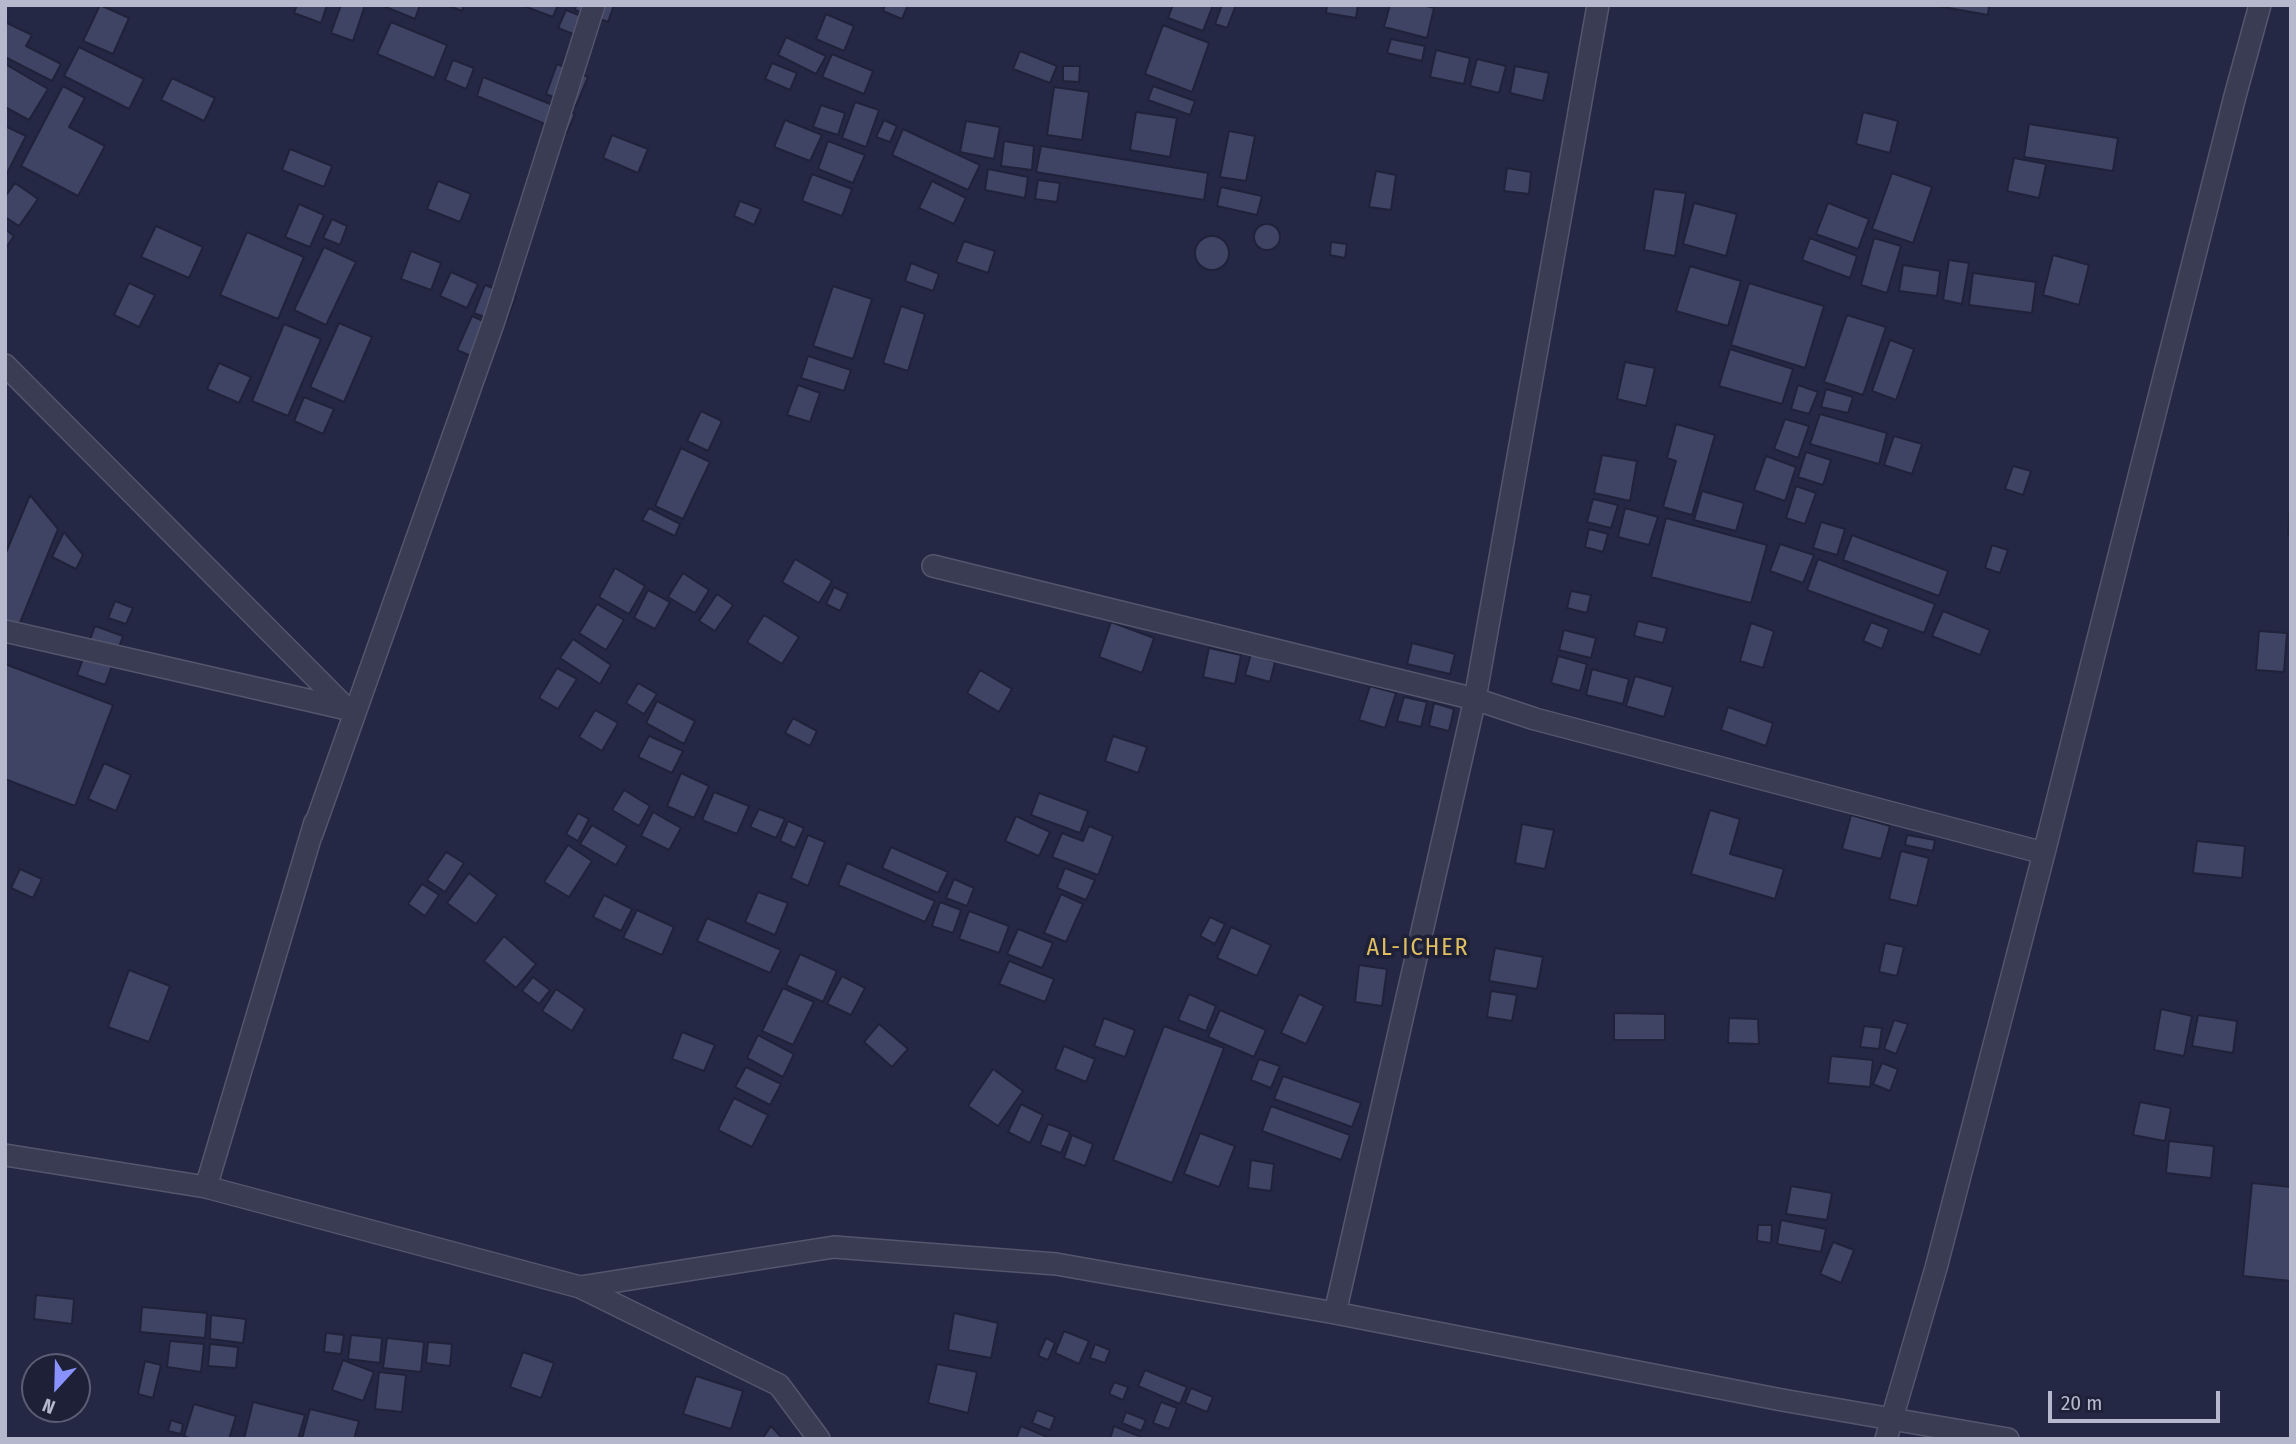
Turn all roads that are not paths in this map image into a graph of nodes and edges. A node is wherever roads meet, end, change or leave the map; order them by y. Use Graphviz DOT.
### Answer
graph roads {
  1 [pos="594,5"];
  2 [pos="1598,5"];
  3 [pos="2260,5"];
  4 [pos="5,365"];
  5 [pos="933,566"];
  6 [pos="5,631"];
  7 [pos="1475,699"];
  8 [pos="347,709"];
  9 [pos="312,834"];
  10 [pos="2044,853"];
  11 [pos="5,1155"];
  12 [pos="206,1187"];
  13 [pos="580,1287"];
  14 [pos="1335,1313"];
  15 [pos="1889,1428"];
  16 [pos="820,1439"];
  17 [pos="2008,1439"];
  1 -- 9 [label="street"];
  2 -- 7 [label="street"];
  3 -- 10 [label="street"];
  4 -- 8 [label="street"];
  5 -- 7 [label="street"];
  6 -- 8 [label="street"];
  7 -- 10 [label="street"];
  7 -- 14 [label="street"];
  8 -- 9 [label="street"];
  9 -- 12 [label="street"];
  10 -- 15 [label="street"];
  11 -- 12 [label="street"];
  12 -- 13 [label="street"];
  13 -- 14 [label="street"];
  13 -- 16 [label="street"];
  14 -- 15 [label="street"];
  15 -- 17 [label="street"];
}
